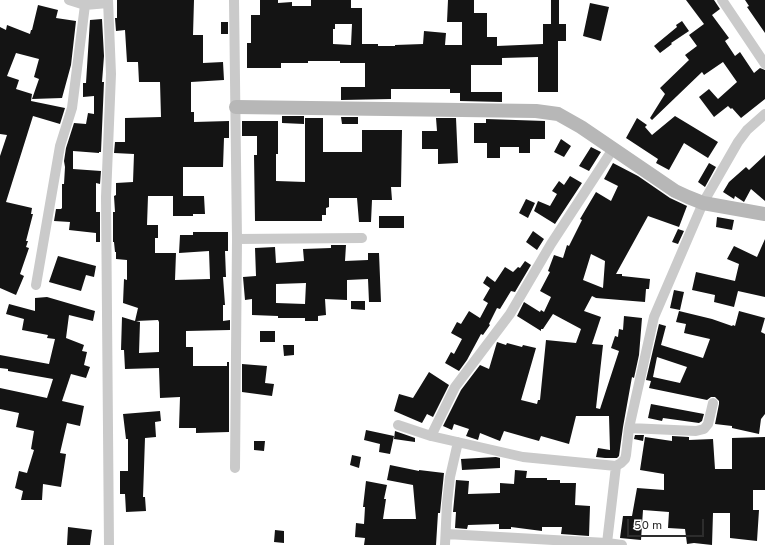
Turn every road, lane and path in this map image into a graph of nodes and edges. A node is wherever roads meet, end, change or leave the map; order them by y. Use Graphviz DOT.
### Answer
graph roads {
  1 [pos="69,0"];
  2 [pos="234,0"];
  3 [pos="722,0"];
  4 [pos="108,2"];
  5 [pos="85,5"];
  6 [pos="765,64"];
  7 [pos="236,107"];
  8 [pos="765,114"];
  9 [pos="613,149"];
  10 [pos="704,203"];
  11 [pos="765,214"];
  12 [pos="362,238"];
  13 [pos="237,239"];
  14 [pos="36,286"];
  15 [pos="713,403"];
  16 [pos="398,425"];
  17 [pos="629,428"];
  18 [pos="431,436"];
  19 [pos="458,442"];
  20 [pos="616,466"];
  21 [pos="235,468"];
  22 [pos="446,534"];
  23 [pos="607,544"];
  24 [pos="109,545"];
  25 [pos="445,545"];
  26 [pos="622,545"];
  1 -- 5 [label="street"];
  2 -- 7 [label="street"];
  3 -- 6 [label="street"];
  4 -- 5 [label="street"];
  4 -- 24 [label="street"];
  5 -- 14 [label="street"];
  7 -- 9 [label="street"];
  7 -- 13 [label="street"];
  8 -- 10 [label="street"];
  9 -- 10 [label="street"];
  9 -- 18 [label="street"];
  10 -- 11 [label="street"];
  10 -- 17 [label="street"];
  12 -- 13 [label="street"];
  13 -- 21 [label="street"];
  15 -- 17 [label="street"];
  16 -- 18 [label="street"];
  17 -- 20 [label="street"];
  18 -- 19 [label="street"];
  19 -- 20 [label="street"];
  19 -- 22 [label="street"];
  20 -- 23 [label="street"];
  22 -- 23 [label="street"];
  22 -- 25 [label="street"];
  23 -- 26 [label="street"];
}
